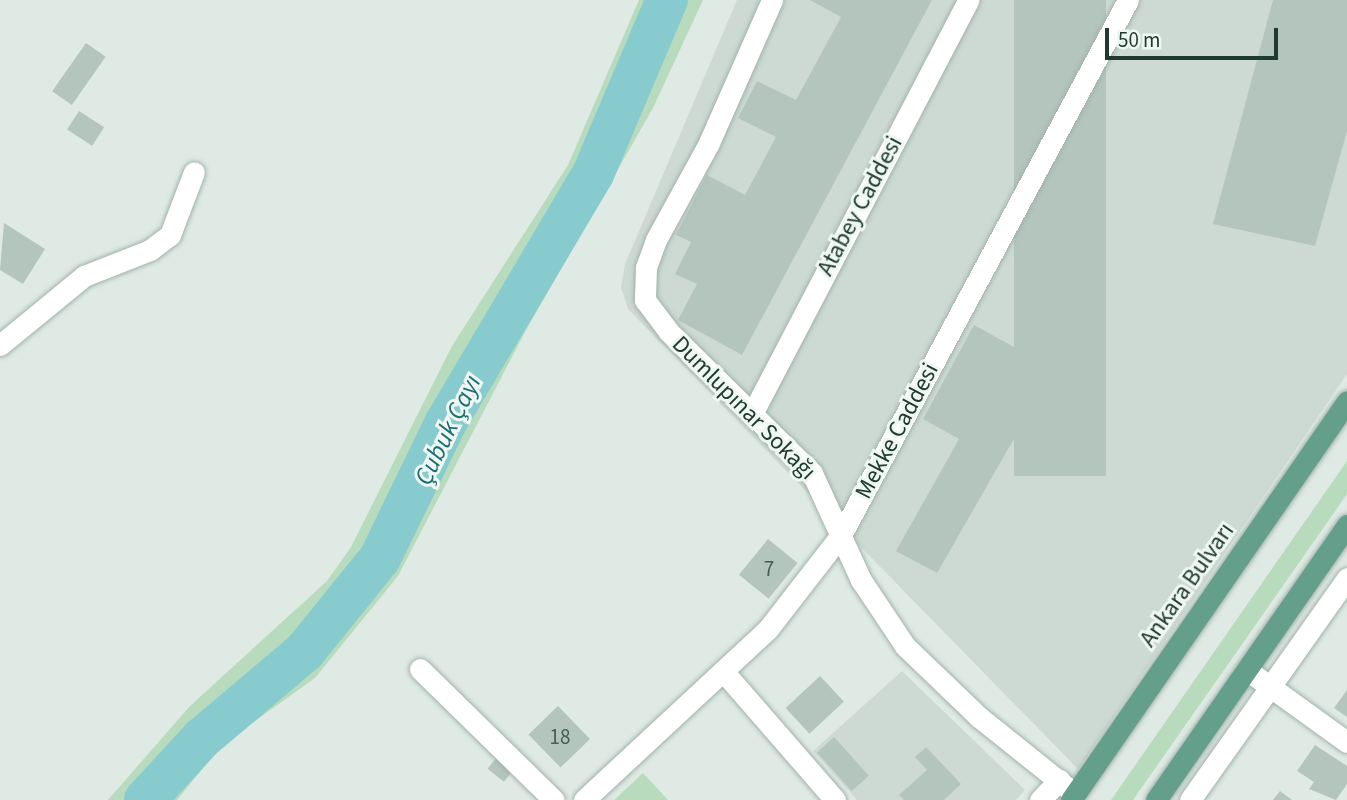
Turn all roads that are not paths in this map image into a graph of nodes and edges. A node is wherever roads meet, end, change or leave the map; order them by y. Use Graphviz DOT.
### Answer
graph roads {
  1 [pos="772,0"];
  2 [pos="968,0"];
  3 [pos="1128,0"];
  4 [pos="194,172"];
  5 [pos="0,345"];
  6 [pos="1347,401"];
  7 [pos="752,412"];
  8 [pos="1347,526"];
  9 [pos="841,535"];
  10 [pos="1326,555"];
  11 [pos="1347,569"];
  12 [pos="1347,578"];
  13 [pos="420,669"];
  14 [pos="1247,670"];
  15 [pos="723,671"];
  16 [pos="1270,687"];
  17 [pos="1347,742"];
  18 [pos="1068,791"];
  19 [pos="554,800"];
  20 [pos="584,800"];
  21 [pos="835,800"];
  22 [pos="1040,800"];
  23 [pos="1156,800"];
  24 [pos="1190,800"];
  1 -- 7 [label="street, Dumlupınar Sokağı"];
  2 -- 7 [label="street, Atabey Caddesi"];
  3 -- 9 [label="street, Mekke Caddesi"];
  4 -- 5 [label="street"];
  6 -- 18 [label="main road, Ankara Bulvarı"];
  7 -- 9 [label="street, Dumlupınar Sokağı"];
  8 -- 10 [label="main road"];
  9 -- 15 [label="street, Mekke Caddesi"];
  9 -- 18 [label="street, Dumlupınar Sokağı"];
  10 -- 11 [label="street"];
  10 -- 14 [label="main road"];
  12 -- 16 [label="street"];
  13 -- 19 [label="street"];
  14 -- 16 [label="street"];
  14 -- 23 [label="main road"];
  15 -- 20 [label="street, Mekke Caddesi"];
  15 -- 21 [label="street"];
  16 -- 17 [label="street"];
  16 -- 24 [label="street"];
  18 -- 22 [label="street"];
}
